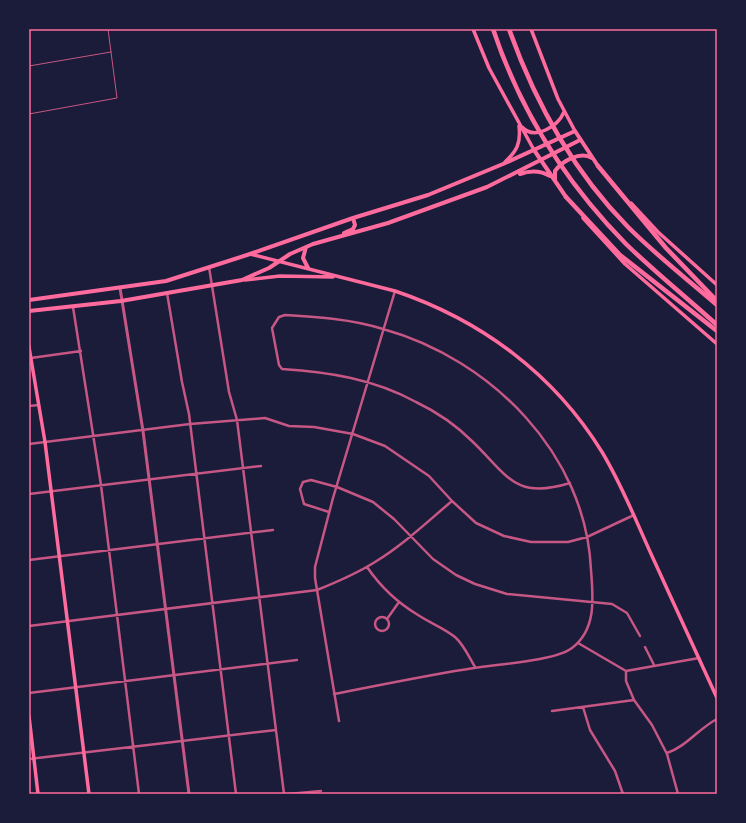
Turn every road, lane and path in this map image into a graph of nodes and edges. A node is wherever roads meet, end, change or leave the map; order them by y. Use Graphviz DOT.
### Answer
graph roads {
  1 [pos="108,29"];
  2 [pos="473,29"];
  3 [pos="493,29"];
  4 [pos="509,29"];
  5 [pos="530,29"];
  6 [pos="112,51"];
  7 [pos="29,66"];
  8 [pos="564,112"];
  9 [pos="29,114"];
  10 [pos="518,123"];
  11 [pos="575,131"];
  12 [pos="580,140"];
  13 [pos="534,150"];
  14 [pos="592,158"];
  15 [pos="540,161"];
  16 [pos="503,164"];
  17 [pos="598,166"];
  18 [pos="510,176"];
  19 [pos="552,177"];
  20 [pos="555,182"];
  21 [pos="566,197"];
  22 [pos="353,218"];
  23 [pos="337,237"];
  24 [pos="306,248"];
  25 [pos="250,254"];
  26 [pos="280,261"];
  27 [pos="209,267"];
  28 [pos="308,268"];
  29 [pos="334,277"];
  30 [pos="242,280"];
  31 [pos="212,284"];
  32 [pos="717,285"];
  33 [pos="120,288"];
  34 [pos="394,291"];
  35 [pos="167,293"];
  36 [pos="29,300"];
  37 [pos="121,301"];
  38 [pos="717,301"];
  39 [pos="717,305"];
  40 [pos="73,306"];
  41 [pos="29,311"];
  42 [pos="717,324"];
  43 [pos="384,329"];
  44 [pos="717,331"];
  45 [pos="717,344"];
  46 [pos="29,347"];
  47 [pos="81,351"];
  48 [pos="31,358"];
  49 [pos="368,381"];
  50 [pos="39,405"];
  51 [pos="29,406"];
  52 [pos="237,420"];
  53 [pos="190,424"];
  54 [pos="143,431"];
  55 [pos="353,434"];
  56 [pos="94,436"];
  57 [pos="45,442"];
  58 [pos="29,444"];
  59 [pos="261,466"];
  60 [pos="243,468"];
  61 [pos="197,474"];
  62 [pos="150,480"];
  63 [pos="570,483"];
  64 [pos="101,485"];
  65 [pos="337,487"];
  66 [pos="51,491"];
  67 [pos="29,494"];
  68 [pos="452,501"];
  69 [pos="328,512"];
  70 [pos="634,515"];
  71 [pos="273,530"];
  72 [pos="252,532"];
  73 [pos="410,536"];
  74 [pos="205,537"];
  75 [pos="587,537"];
  76 [pos="158,543"];
  77 [pos="108,549"];
  78 [pos="59,555"];
  79 [pos="29,560"];
  80 [pos="367,567"];
  81 [pos="317,590"];
  82 [pos="260,598"];
  83 [pos="399,602"];
  84 [pos="212,603"];
  85 [pos="593,603"];
  86 [pos="166,609"];
  87 [pos="117,616"];
  88 [pos="387,619"];
  89 [pos="68,621"];
  90 [pos="29,626"];
  91 [pos="640,636"];
  92 [pos="578,643"];
  93 [pos="646,647"];
  94 [pos="699,658"];
  95 [pos="297,660"];
  96 [pos="268,664"];
  97 [pos="654,666"];
  98 [pos="475,668"];
  99 [pos="220,669"];
  100 [pos="626,672"];
  101 [pos="174,675"];
  102 [pos="125,681"];
  103 [pos="75,687"];
  104 [pos="29,693"];
  105 [pos="334,694"];
  106 [pos="717,698"];
  107 [pos="634,700"];
  108 [pos="583,707"];
  109 [pos="552,712"];
  110 [pos="29,716"];
  111 [pos="717,719"];
  112 [pos="339,721"];
  113 [pos="276,730"];
  114 [pos="229,735"];
  115 [pos="182,741"];
  116 [pos="134,747"];
  117 [pos="83,753"];
  118 [pos="667,754"];
  119 [pos="34,758"];
  120 [pos="29,759"];
  121 [pos="321,791"];
  122 [pos="38,794"];
  123 [pos="89,794"];
  124 [pos="139,794"];
  125 [pos="189,794"];
  126 [pos="236,794"];
  127 [pos="284,794"];
  128 [pos="288,794"];
  129 [pos="623,794"];
  130 [pos="678,794"];
  1 -- 6 [label="lane"];
  2 -- 10 [label="main road"];
  3 -- 42 [label="highway"];
  4 -- 39 [label="highway"];
  5 -- 8 [label="main road"];
  6 -- 7 [label="lane"];
  6 -- 9 [label="lane"];
  8 -- 10 [label="main road"];
  8 -- 11 [label="main road"];
  10 -- 13 [label="main road"];
  10 -- 16 [label="main road"];
  11 -- 12 [label="main road"];
  11 -- 13 [label="main road"];
  12 -- 14 [label="main road"];
  12 -- 15 [label="main road"];
  13 -- 15 [label="main road"];
  13 -- 16 [label="main road"];
  14 -- 17 [label="main road"];
  14 -- 20 [label="main road"];
  15 -- 18 [label="main road"];
  15 -- 19 [label="main road"];
  16 -- 22 [label="main road"];
  17 -- 32 [label="main road"];
  17 -- 38 [label="highway"];
  18 -- 19 [label="main road"];
  18 -- 23 [label="main road"];
  19 -- 20 [label="main road"];
  20 -- 21 [label="main road"];
  21 -- 44 [label="highway"];
  21 -- 45 [label="main road"];
  22 -- 23 [label="main road"];
  22 -- 25 [label="main road"];
  23 -- 24 [label="main road"];
  24 -- 26 [label="main road"];
  24 -- 28 [label="main road"];
  25 -- 26 [label="main road"];
  25 -- 27 [label="main road"];
  26 -- 28 [label="main road"];
  26 -- 30 [label="main road"];
  27 -- 31 [label="street"];
  27 -- 33 [label="main road"];
  28 -- 29 [label="main road"];
  29 -- 30 [label="main road"];
  29 -- 34 [label="main road"];
  30 -- 31 [label="main road"];
  31 -- 35 [label="main road"];
  31 -- 52 [label="street"];
  33 -- 36 [label="main road"];
  33 -- 37 [label="street"];
  34 -- 43 [label="street"];
  34 -- 70 [label="main road"];
  35 -- 37 [label="main road"];
  35 -- 53 [label="street"];
  37 -- 40 [label="main road"];
  37 -- 54 [label="street"];
  40 -- 41 [label="main road"];
  40 -- 47 [label="street"];
  43 -- 49 [label="street"];
  43 -- 49 [label="street"];
  43 -- 63 [label="street"];
  46 -- 48 [label="main road"];
  47 -- 48 [label="street"];
  47 -- 56 [label="street"];
  48 -- 50 [label="main road"];
  49 -- 55 [label="street"];
  49 -- 63 [label="street"];
  50 -- 51 [label="street"];
  50 -- 57 [label="main road"];
  52 -- 53 [label="street"];
  52 -- 55 [label="street"];
  52 -- 60 [label="street"];
  53 -- 54 [label="street"];
  53 -- 61 [label="street"];
  54 -- 56 [label="street"];
  54 -- 62 [label="street"];
  55 -- 65 [label="street"];
  55 -- 68 [label="street"];
  56 -- 57 [label="street"];
  56 -- 64 [label="street"];
  57 -- 58 [label="street"];
  57 -- 66 [label="main road"];
  59 -- 60 [label="street"];
  60 -- 61 [label="street"];
  60 -- 72 [label="street"];
  61 -- 62 [label="street"];
  61 -- 74 [label="street"];
  62 -- 64 [label="street"];
  62 -- 76 [label="street"];
  63 -- 75 [label="street"];
  64 -- 66 [label="street"];
  64 -- 77 [label="street"];
  65 -- 69 [label="street"];
  65 -- 69 [label="street"];
  65 -- 73 [label="street"];
  66 -- 67 [label="street"];
  66 -- 78 [label="main road"];
  68 -- 73 [label="street"];
  68 -- 75 [label="street"];
  69 -- 81 [label="street"];
  70 -- 75 [label="street"];
  70 -- 94 [label="main road"];
  71 -- 72 [label="street"];
  72 -- 74 [label="street"];
  72 -- 82 [label="street"];
  73 -- 80 [label="street"];
  73 -- 85 [label="street"];
  74 -- 76 [label="street"];
  74 -- 84 [label="street"];
  75 -- 85 [label="street"];
  76 -- 77 [label="street"];
  76 -- 86 [label="street"];
  77 -- 78 [label="street"];
  77 -- 87 [label="street"];
  78 -- 79 [label="street"];
  78 -- 89 [label="main road"];
  80 -- 81 [label="street"];
  80 -- 83 [label="street"];
  81 -- 82 [label="street"];
  81 -- 105 [label="street"];
  82 -- 84 [label="street"];
  82 -- 96 [label="street"];
  83 -- 88 [label="street"];
  83 -- 98 [label="street"];
  84 -- 86 [label="street"];
  84 -- 99 [label="street"];
  85 -- 91 [label="street"];
  85 -- 92 [label="street"];
  86 -- 87 [label="street"];
  86 -- 101 [label="street"];
  87 -- 89 [label="street"];
  87 -- 102 [label="street"];
  88 -- 88 [label="street"];
  89 -- 90 [label="street"];
  89 -- 103 [label="main road"];
  92 -- 98 [label="street"];
  92 -- 100 [label="street"];
  93 -- 97 [label="street"];
  94 -- 97 [label="street"];
  94 -- 106 [label="main road"];
  95 -- 96 [label="street"];
  96 -- 99 [label="street"];
  96 -- 113 [label="street"];
  97 -- 100 [label="street"];
  98 -- 105 [label="street"];
  99 -- 101 [label="street"];
  99 -- 114 [label="street"];
  100 -- 107 [label="street"];
  101 -- 102 [label="street"];
  101 -- 115 [label="street"];
  102 -- 103 [label="street"];
  102 -- 116 [label="street"];
  103 -- 104 [label="street"];
  103 -- 117 [label="main road"];
  105 -- 112 [label="street"];
  107 -- 108 [label="street"];
  107 -- 118 [label="street"];
  108 -- 109 [label="street"];
  108 -- 129 [label="street"];
  110 -- 119 [label="main road"];
  111 -- 118 [label="street"];
  113 -- 114 [label="street"];
  113 -- 127 [label="street"];
  114 -- 115 [label="street"];
  114 -- 126 [label="street"];
  115 -- 116 [label="street"];
  115 -- 125 [label="street"];
  116 -- 117 [label="street"];
  116 -- 124 [label="street"];
  117 -- 119 [label="street"];
  117 -- 123 [label="main road"];
  118 -- 130 [label="street"];
  119 -- 120 [label="street"];
  119 -- 122 [label="main road"];
  121 -- 128 [label="street"];
}
